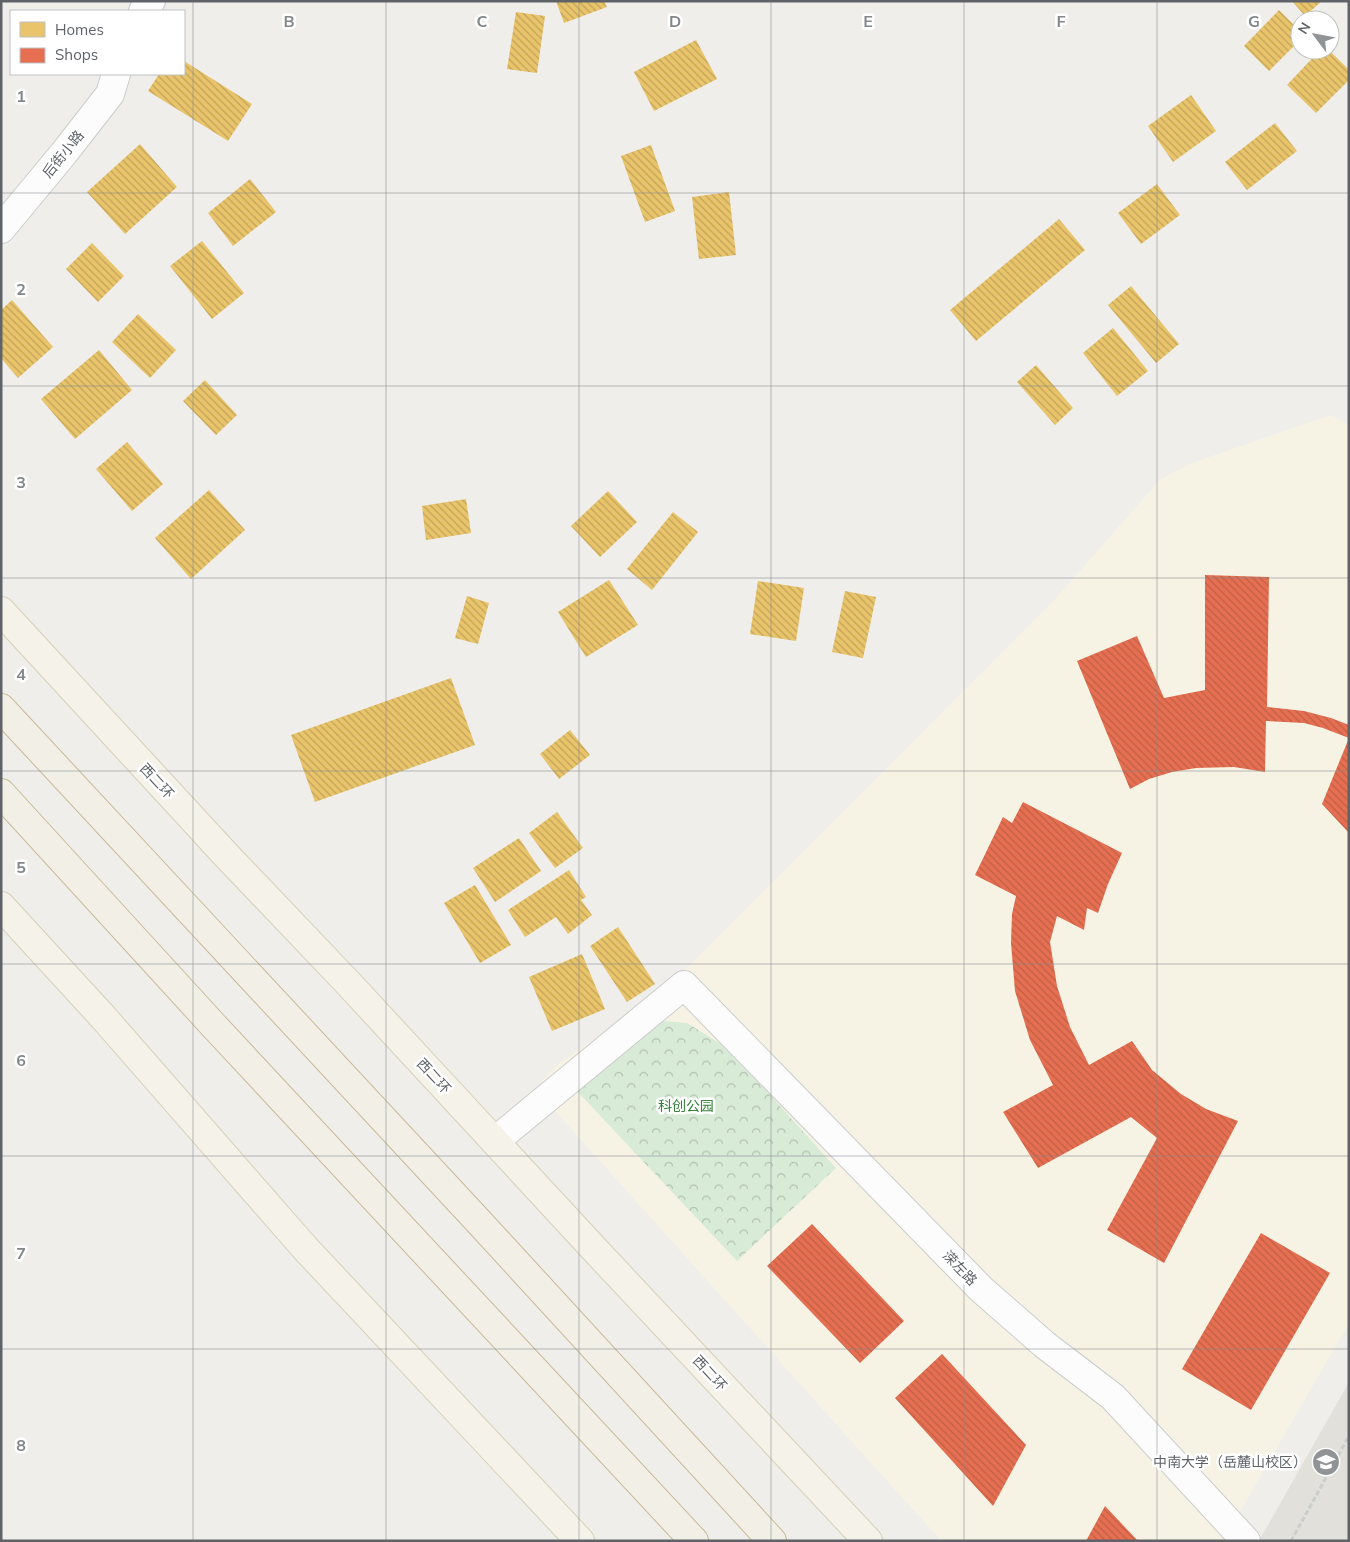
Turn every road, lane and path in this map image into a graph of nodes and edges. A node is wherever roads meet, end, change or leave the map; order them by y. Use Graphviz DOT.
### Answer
graph roads {
  1 [pos="116,75"];
  2 [pos="1,229"];
  3 [pos="1,611"];
  4 [pos="1,708"];
  5 [pos="1,793"];
  6 [pos="1,906"];
  7 [pos="495,1141"];
  8 [pos="1349,1436"];
  9 [pos="580,1541"];
  10 [pos="694,1541"];
  11 [pos="772,1541"];
  12 [pos="868,1541"];
  13 [pos="1246,1541"];
  14 [pos="1291,1541"];
  1 -- 2 [label="street, 后街小路"];
  3 -- 7 [label="main road, 西二环"];
  4 -- 11 [label="highway"];
  5 -- 10 [label="highway"];
  6 -- 9 [label="main road"];
  7 -- 12 [label="main road, 西二环"];
  7 -- 13 [label="street, 溁左路"];
  8 -- 14 [label="path"];
}
